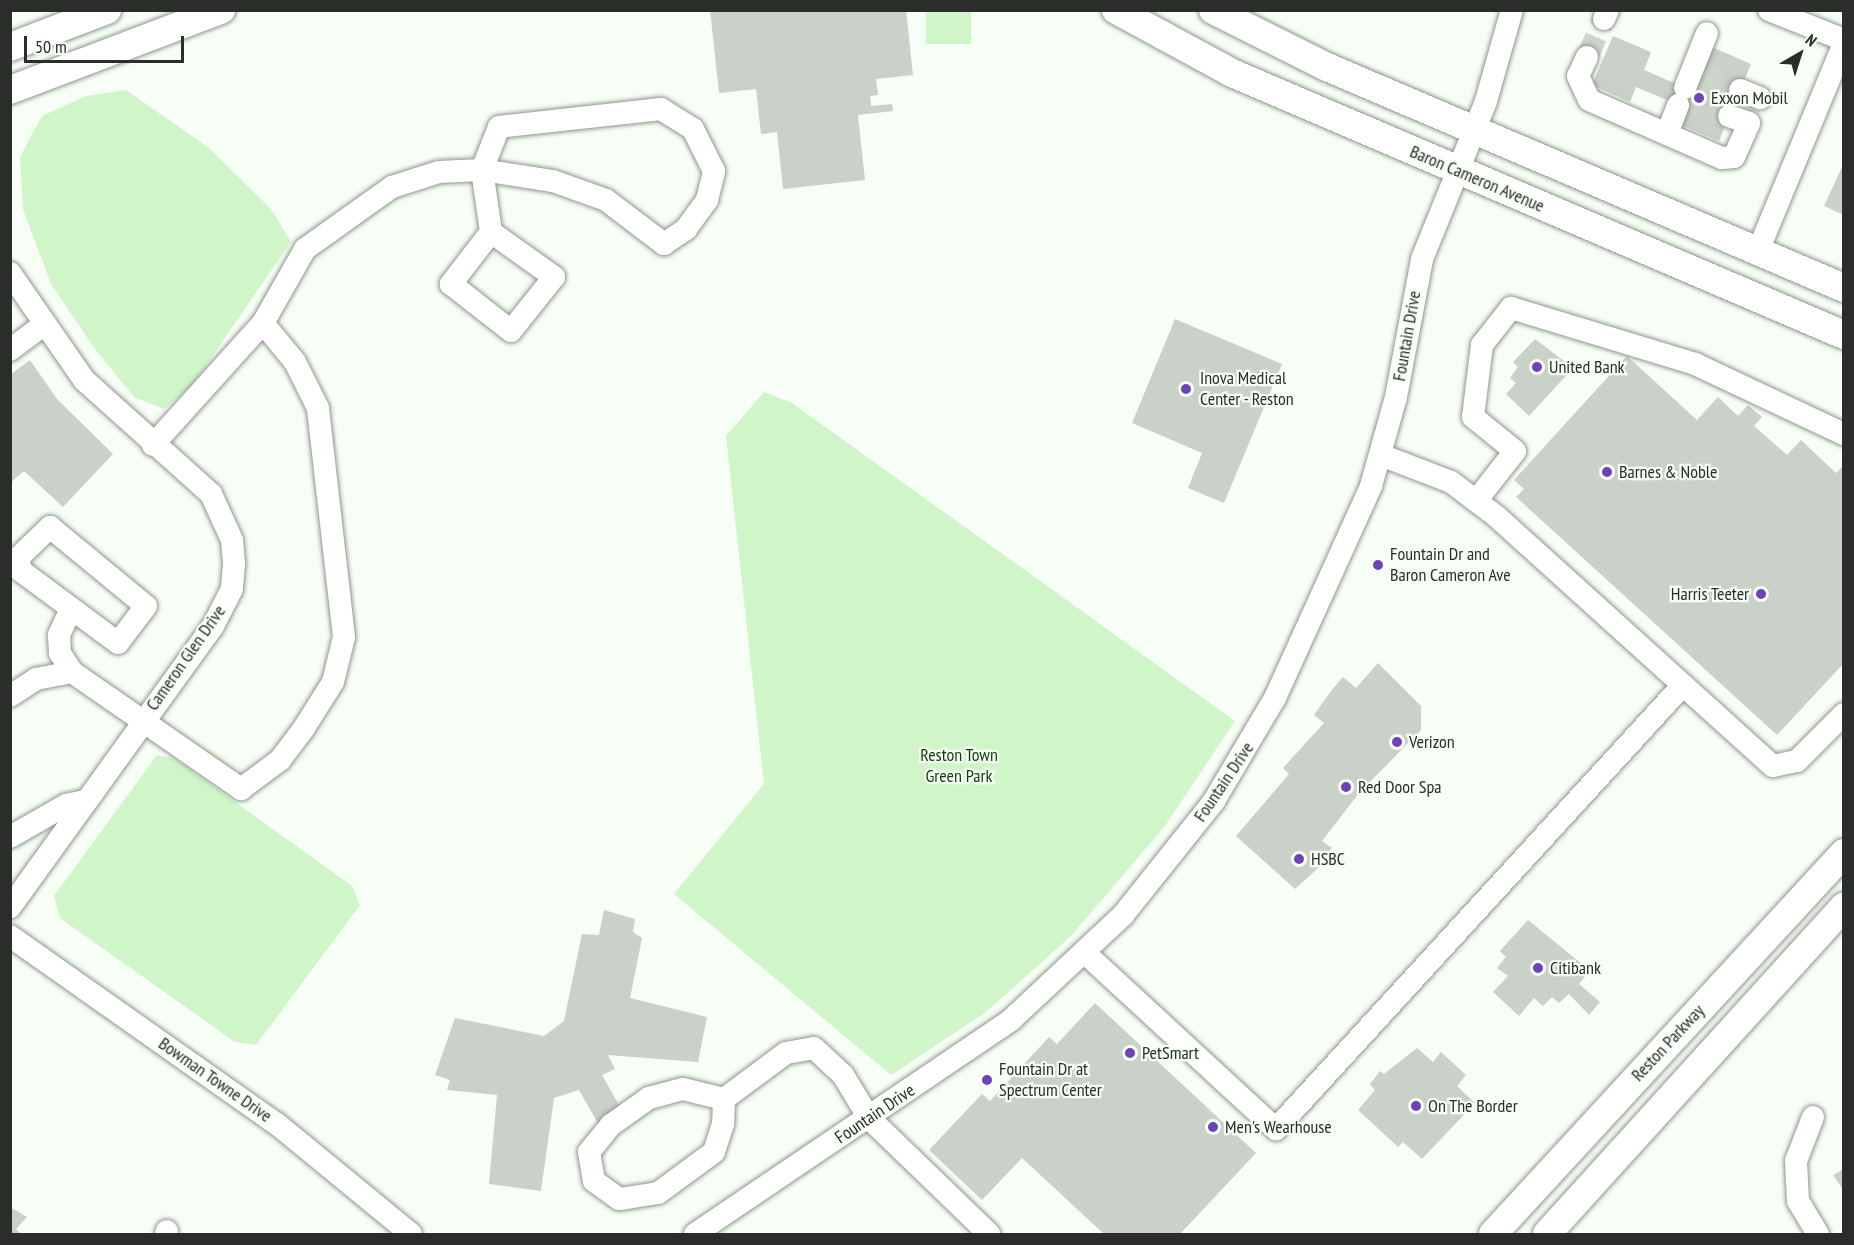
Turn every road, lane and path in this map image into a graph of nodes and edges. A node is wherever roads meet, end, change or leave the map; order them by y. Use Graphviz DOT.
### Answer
graph roads {
  1 [pos="107,10"];
  2 [pos="221,10"];
  3 [pos="1116,10"];
  4 [pos="1213,10"];
  5 [pos="1512,10"];
  6 [pos="1768,10"];
  7 [pos="1707,33"];
  8 [pos="1844,42"];
  9 [pos="10,47"];
  10 [pos="1587,57"];
  11 [pos="48,76"];
  12 [pos="10,90"];
  13 [pos="10,108"];
  14 [pos="1729,116"];
  15 [pos="1474,130"];
  16 [pos="1667,134"];
  17 [pos="482,170"];
  18 [pos="1457,172"];
  19 [pos="491,232"];
  20 [pos="1758,251"];
  21 [pos="10,273"];
  22 [pos="1844,288"];
  23 [pos="263,323"];
  24 [pos="42,326"];
  25 [pos="1844,335"];
  26 [pos="10,350"];
  27 [pos="1844,434"];
  28 [pos="153,445"];
  29 [pos="1381,455"];
  30 [pos="1476,501"];
  31 [pos="71,609"];
  32 [pos="72,672"];
  33 [pos="1683,685"];
  34 [pos="10,696"];
  35 [pos="1844,714"];
  36 [pos="142,719"];
  37 [pos="85,801"];
  38 [pos="10,837"];
  39 [pos="1844,853"];
  40 [pos="10,907"];
  41 [pos="1844,907"];
  42 [pos="10,936"];
  43 [pos="1085,953"];
  44 [pos="724,1099"];
  45 [pos="1813,1117"];
  46 [pos="869,1118"];
  47 [pos="411,1234"];
  48 [pos="695,1234"];
  49 [pos="989,1234"];
  50 [pos="1493,1234"];
  51 [pos="1547,1234"];
  52 [pos="1818,1234"];
  1 -- 9 [label="main road"];
  2 -- 11 [label="main road"];
  3 -- 18 [label="main road, Baron Cameron Avenue"];
  4 -- 15 [label="main road"];
  5 -- 15 [label="street, Fountain Drive"];
  6 -- 8 [label="street"];
  7 -- 16 [label="street"];
  8 -- 20 [label="street"];
  10 -- 16 [label="street"];
  11 -- 12 [label="main road"];
  11 -- 13 [label="main road"];
  14 -- 16 [label="street"];
  15 -- 18 [label="street, Fountain Drive"];
  15 -- 20 [label="main road"];
  17 -- 17 [label="street"];
  17 -- 19 [label="street"];
  17 -- 23 [label="street"];
  18 -- 25 [label="main road, Baron Cameron Avenue"];
  18 -- 29 [label="street, Fountain Drive"];
  19 -- 19 [label="street"];
  20 -- 22 [label="main road"];
  21 -- 24 [label="street, Cameron Glen Drive"];
  23 -- 28 [label="street"];
  23 -- 36 [label="street"];
  24 -- 26 [label="street"];
  24 -- 28 [label="street, Cameron Glen Drive"];
  27 -- 30 [label="street"];
  28 -- 36 [label="street, Cameron Glen Drive"];
  29 -- 30 [label="street"];
  29 -- 43 [label="street, Fountain Drive"];
  30 -- 33 [label="street"];
  31 -- 31 [label="street"];
  31 -- 32 [label="street"];
  32 -- 34 [label="street"];
  32 -- 36 [label="street"];
  33 -- 35 [label="street"];
  33 -- 43 [label="street"];
  36 -- 37 [label="street, Cameron Glen Drive"];
  37 -- 38 [label="street"];
  37 -- 40 [label="street, Cameron Glen Drive"];
  39 -- 50 [label="main road, Reston Parkway"];
  41 -- 51 [label="main road"];
  42 -- 47 [label="street, Bowman Towne Drive"];
  43 -- 46 [label="street, Fountain Drive"];
  44 -- 44 [label="street"];
  44 -- 46 [label="street"];
  45 -- 52 [label="street"];
  46 -- 48 [label="street, Fountain Drive"];
  46 -- 49 [label="street"];
}
